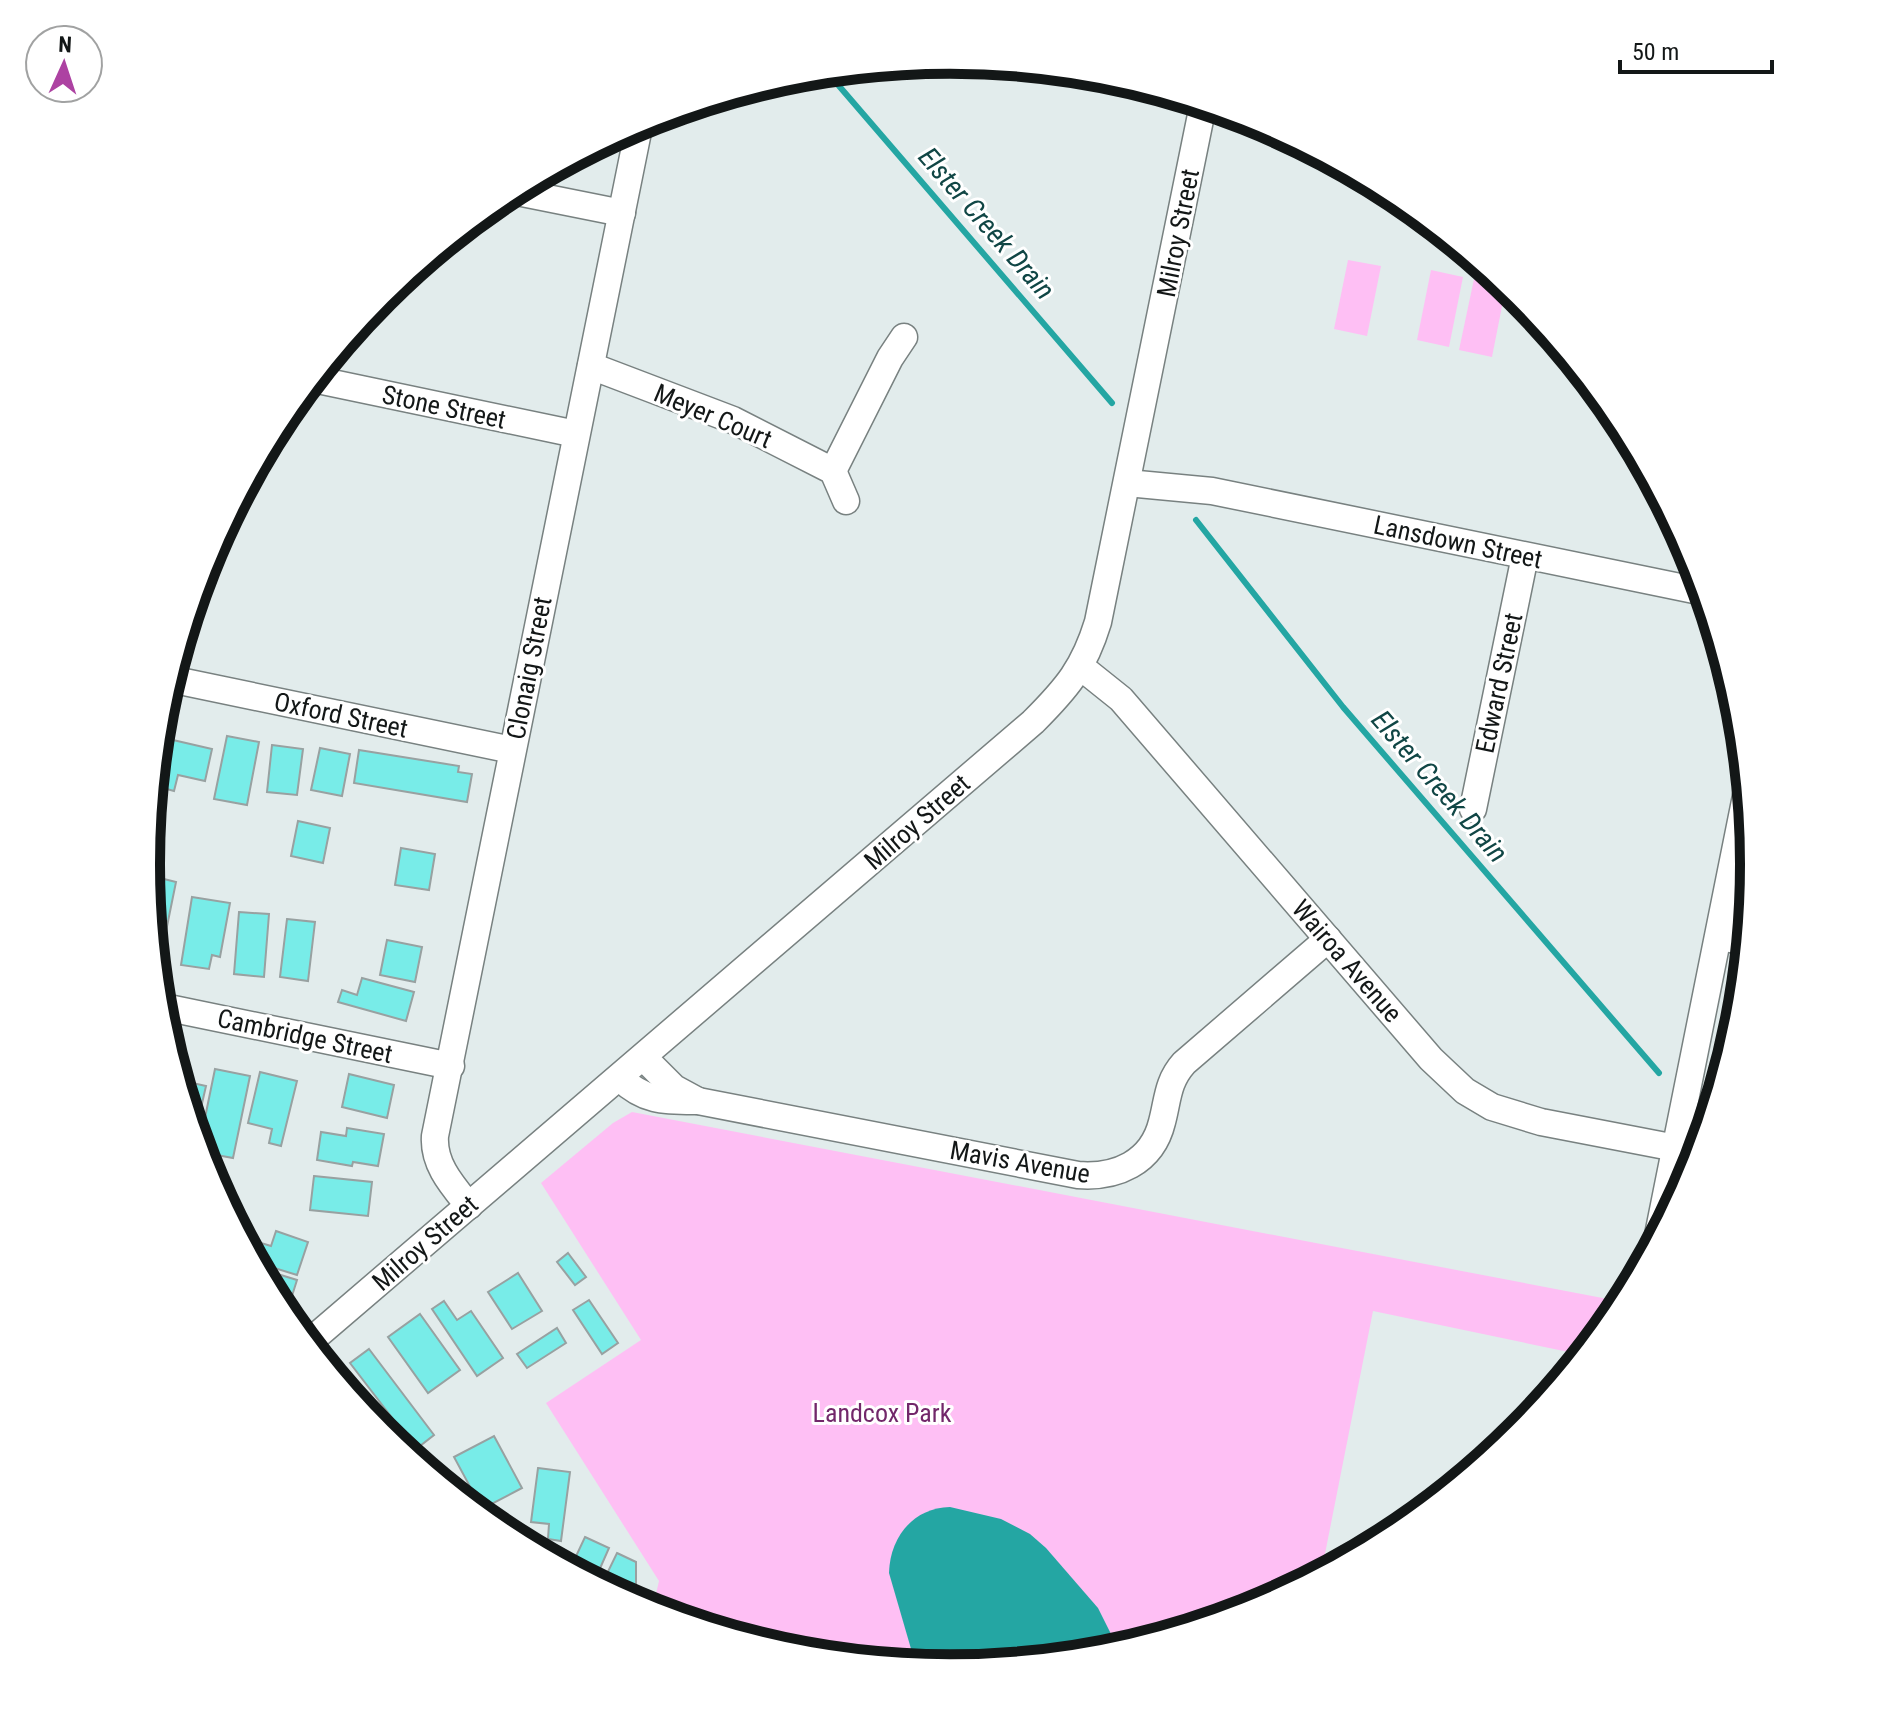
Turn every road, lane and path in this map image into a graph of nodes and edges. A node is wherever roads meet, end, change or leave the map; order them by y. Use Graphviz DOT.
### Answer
graph roads {
  1 [pos="1201,115"];
  2 [pos="637,139"];
  3 [pos="531,195"];
  4 [pos="622,213"];
  5 [pos="904,337"];
  6 [pos="591,366"];
  7 [pos="324,381"];
  8 [pos="576,434"];
  9 [pos="833,471"];
  10 [pos="1129,473"];
  11 [pos="846,501"];
  12 [pos="1525,556"];
  13 [pos="1691,589"];
  14 [pos="1081,667"];
  15 [pos="181,681"];
  16 [pos="512,750"];
  17 [pos="1473,809"];
  18 [pos="1739,831"];
  19 [pos="1719,937"];
  20 [pos="1328,939"];
  21 [pos="1737,940"];
  22 [pos="173,1009"];
  23 [pos="644,1058"];
  24 [pos="451,1066"];
  25 [pos="620,1078"];
  26 [pos="698,1101"];
  27 [pos="1676,1148"];
  28 [pos="1665,1200"];
  29 [pos="469,1206"];
  30 [pos="316,1336"];
  1 -- 10 [label="street, Milroy Street"];
  2 -- 4 [label="street, Clonaig Street"];
  3 -- 4 [label="street"];
  4 -- 6 [label="street, Clonaig Street"];
  5 -- 9 [label="street"];
  6 -- 8 [label="street, Clonaig Street"];
  6 -- 9 [label="street, Meyer Court"];
  7 -- 8 [label="street, Stone Street"];
  8 -- 16 [label="street, Clonaig Street"];
  9 -- 11 [label="street"];
  10 -- 12 [label="street, Lansdown Street"];
  10 -- 14 [label="street, Milroy Street"];
  12 -- 13 [label="street, Lansdown Street"];
  12 -- 17 [label="street, Edward Street"];
  14 -- 20 [label="street, Wairoa Avenue"];
  14 -- 23 [label="street, Milroy Street"];
  15 -- 16 [label="street, Oxford Street"];
  16 -- 24 [label="street, Clonaig Street"];
  18 -- 19 [label="street"];
  19 -- 21 [label="street"];
  19 -- 27 [label="street"];
  20 -- 26 [label="street, Mavis Avenue"];
  20 -- 27 [label="street, Wairoa Avenue"];
  22 -- 24 [label="street, Cambridge Street"];
  23 -- 25 [label="street, Milroy Street"];
  23 -- 26 [label="street, Mavis Avenue"];
  24 -- 29 [label="street, Clonaig Street"];
  25 -- 26 [label="street, Mavis Avenue"];
  25 -- 29 [label="street, Milroy Street"];
  27 -- 28 [label="street"];
  29 -- 30 [label="street, Milroy Street"];
}
